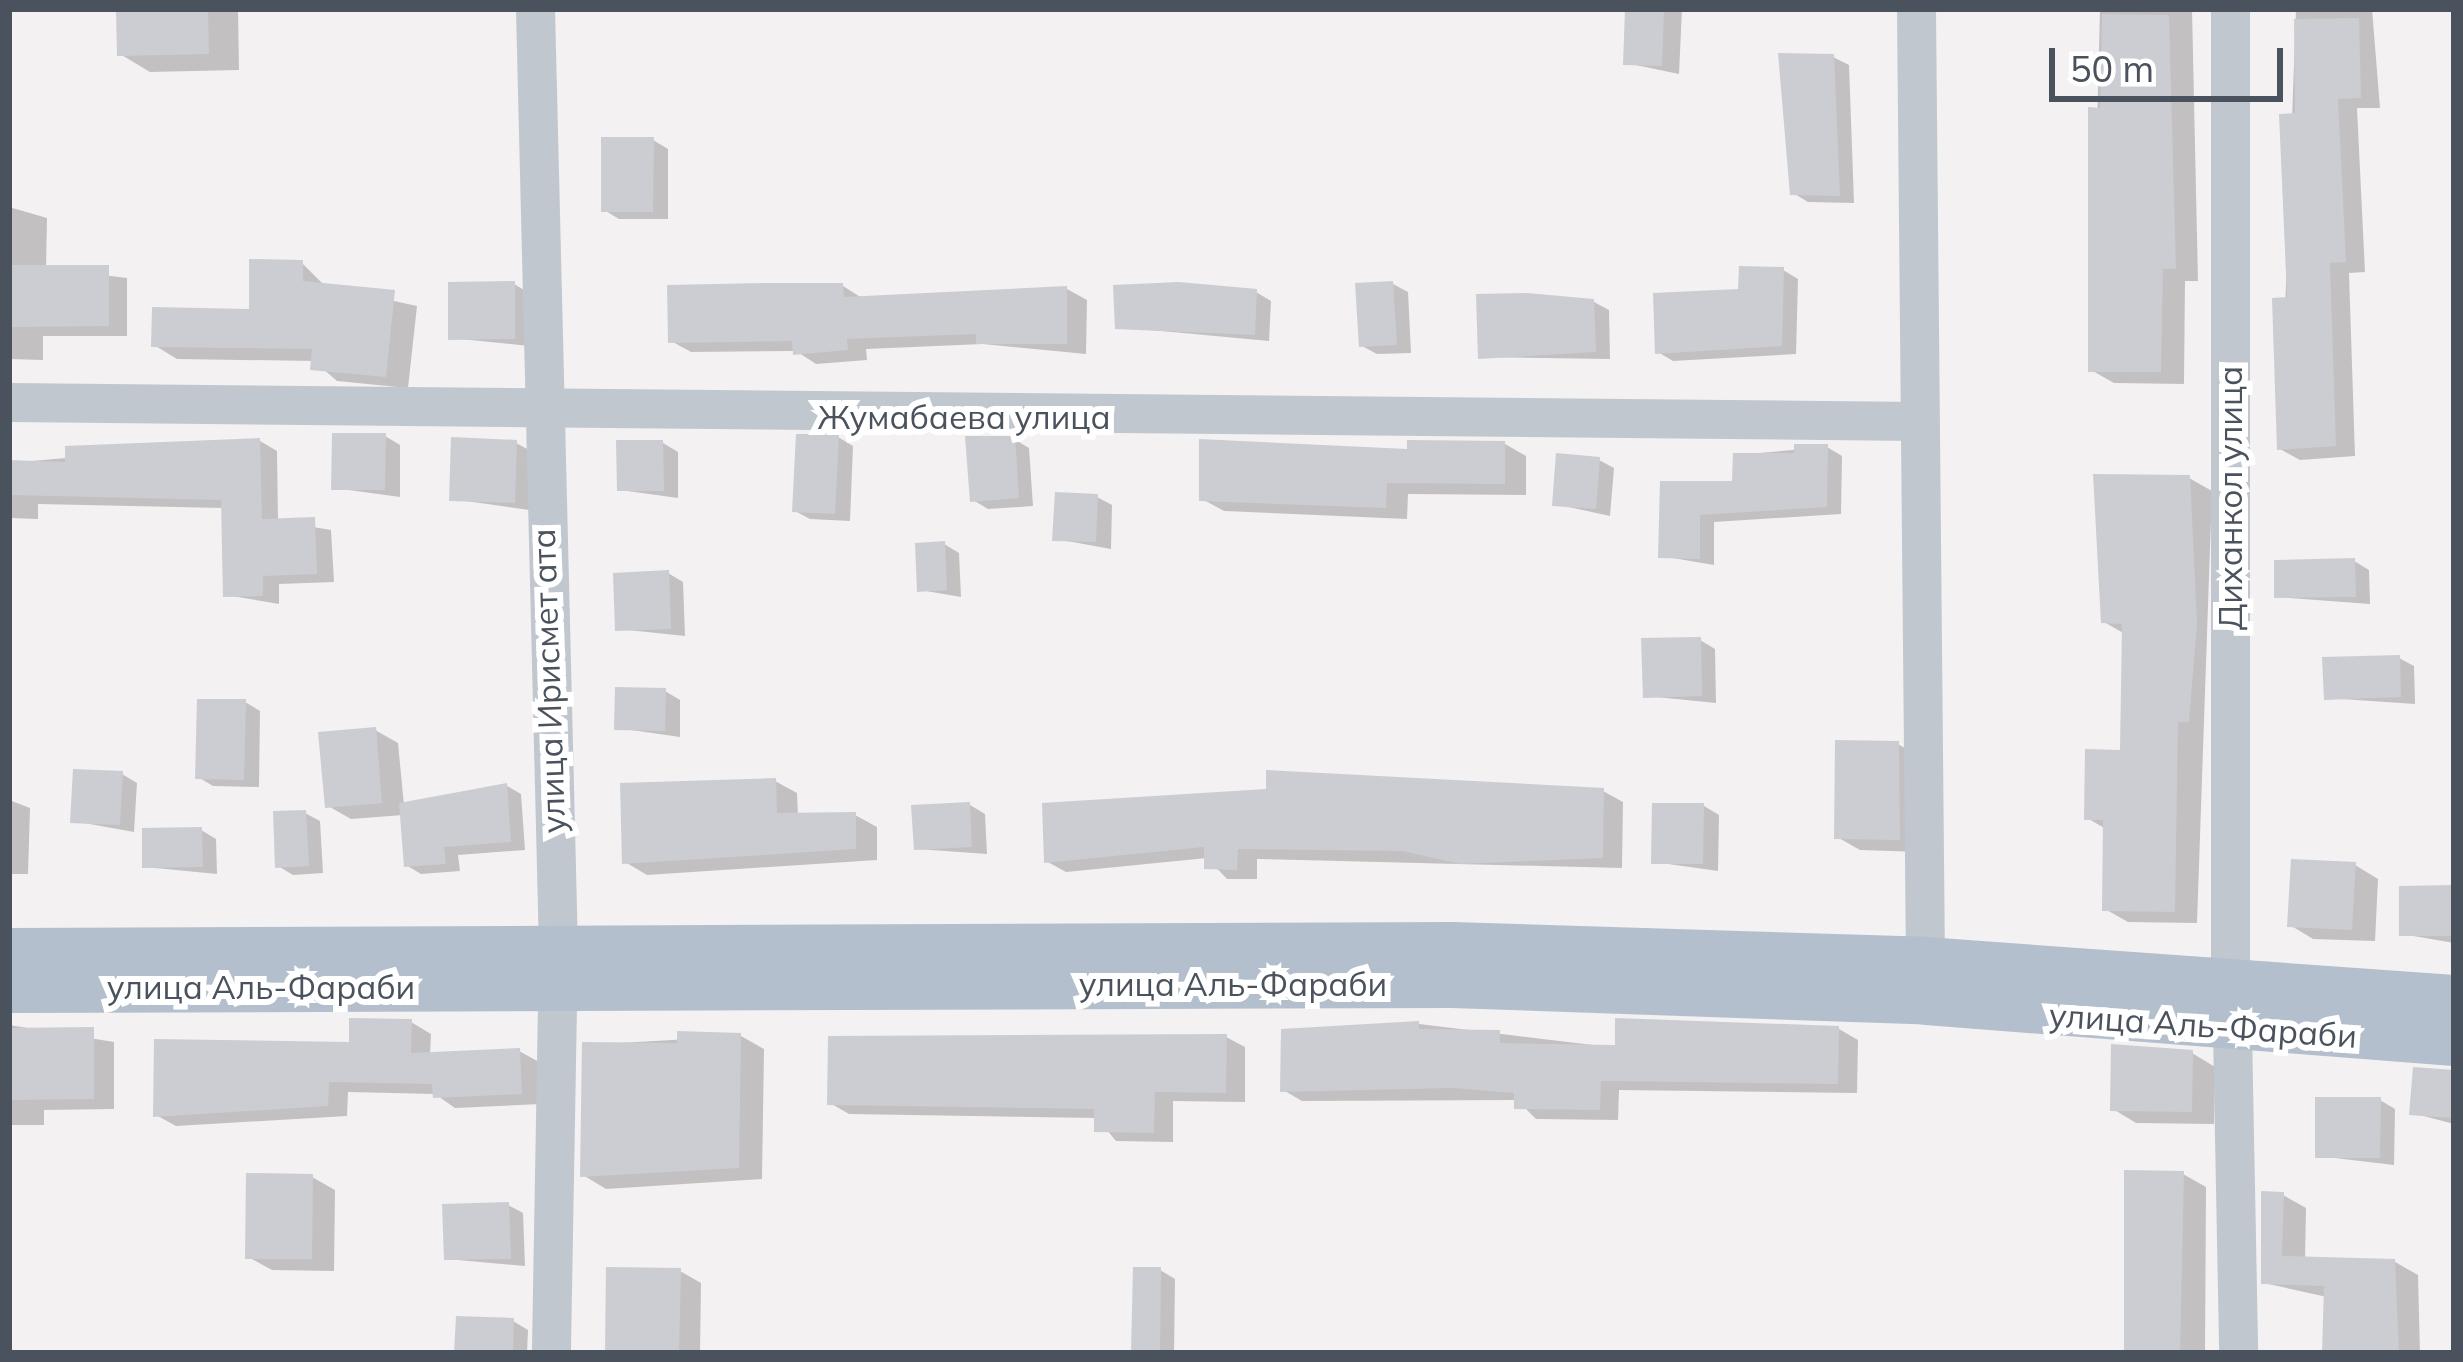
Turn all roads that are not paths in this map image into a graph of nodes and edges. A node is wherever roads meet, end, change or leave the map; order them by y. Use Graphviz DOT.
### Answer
graph roads {
  1 [pos="535,9"];
  2 [pos="1916,9"];
  3 [pos="2230,9"];
  4 [pos="9,402"];
  5 [pos="538,415"];
  6 [pos="1918,421"];
  7 [pos="9,952"];
  8 [pos="1925,961"];
  9 [pos="557,966"];
  10 [pos="9,989"];
  11 [pos="2454,999"];
  12 [pos="2231,1009"];
  13 [pos="2454,1042"];
  14 [pos="551,1353"];
  15 [pos="2238,1353"];
  1 -- 5 [label="street, улица Ирисмет ата"];
  2 -- 6 [label="street"];
  3 -- 12 [label="street, Диханкол улица"];
  4 -- 5 [label="street, Жумабаева улица"];
  5 -- 6 [label="street, Жумабаева улица"];
  5 -- 9 [label="street, улица Ирисмет ата"];
  6 -- 8 [label="street"];
  7 -- 9 [label="main road, улица Аль-Фараби"];
  8 -- 9 [label="main road, улица Аль-Фараби"];
  8 -- 12 [label="main road, улица Аль-Фараби"];
  9 -- 10 [label="main road, улица Аль-Фараби"];
  9 -- 12 [label="main road, улица Аль-Фараби"];
  9 -- 14 [label="street, улица Ирисмет ата"];
  11 -- 12 [label="main road, улица Аль-Фараби"];
  12 -- 13 [label="main road, улица Аль-Фараби"];
  12 -- 15 [label="street, Диханкол улица"];
}
